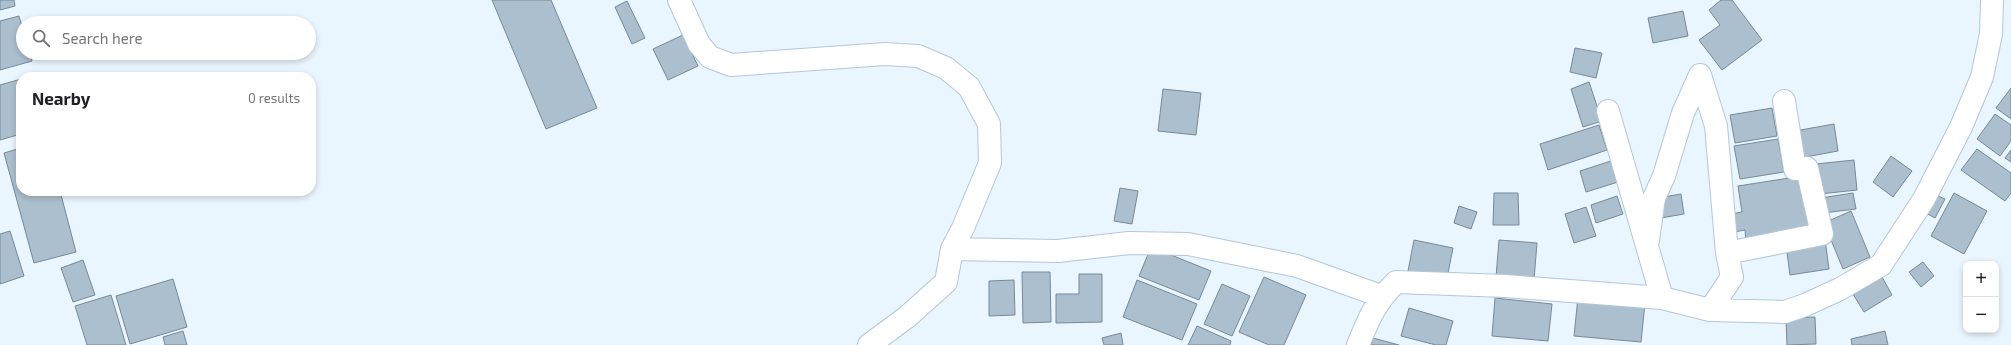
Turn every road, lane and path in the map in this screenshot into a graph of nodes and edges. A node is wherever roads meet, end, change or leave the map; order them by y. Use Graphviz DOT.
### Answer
graph roads {
  1 [pos="679,0"];
  2 [pos="1992,0"];
  3 [pos="1784,101"];
  4 [pos="1608,111"];
  5 [pos="1647,247"];
  6 [pos="952,249"];
  7 [pos="1727,253"];
  8 [pos="1381,296"];
  9 [pos="1662,298"];
  10 [pos="1710,310"];
  11 [pos="868,345"];
  12 [pos="1358,345"];
  1 -- 6 [label="street"];
  2 -- 10 [label="street"];
  3 -- 7 [label="street"];
  4 -- 5 [label="street"];
  5 -- 7 [label="street"];
  5 -- 9 [label="street"];
  6 -- 8 [label="street"];
  6 -- 11 [label="street"];
  7 -- 10 [label="street"];
  8 -- 9 [label="street"];
  8 -- 12 [label="street"];
  9 -- 10 [label="street"];
}
